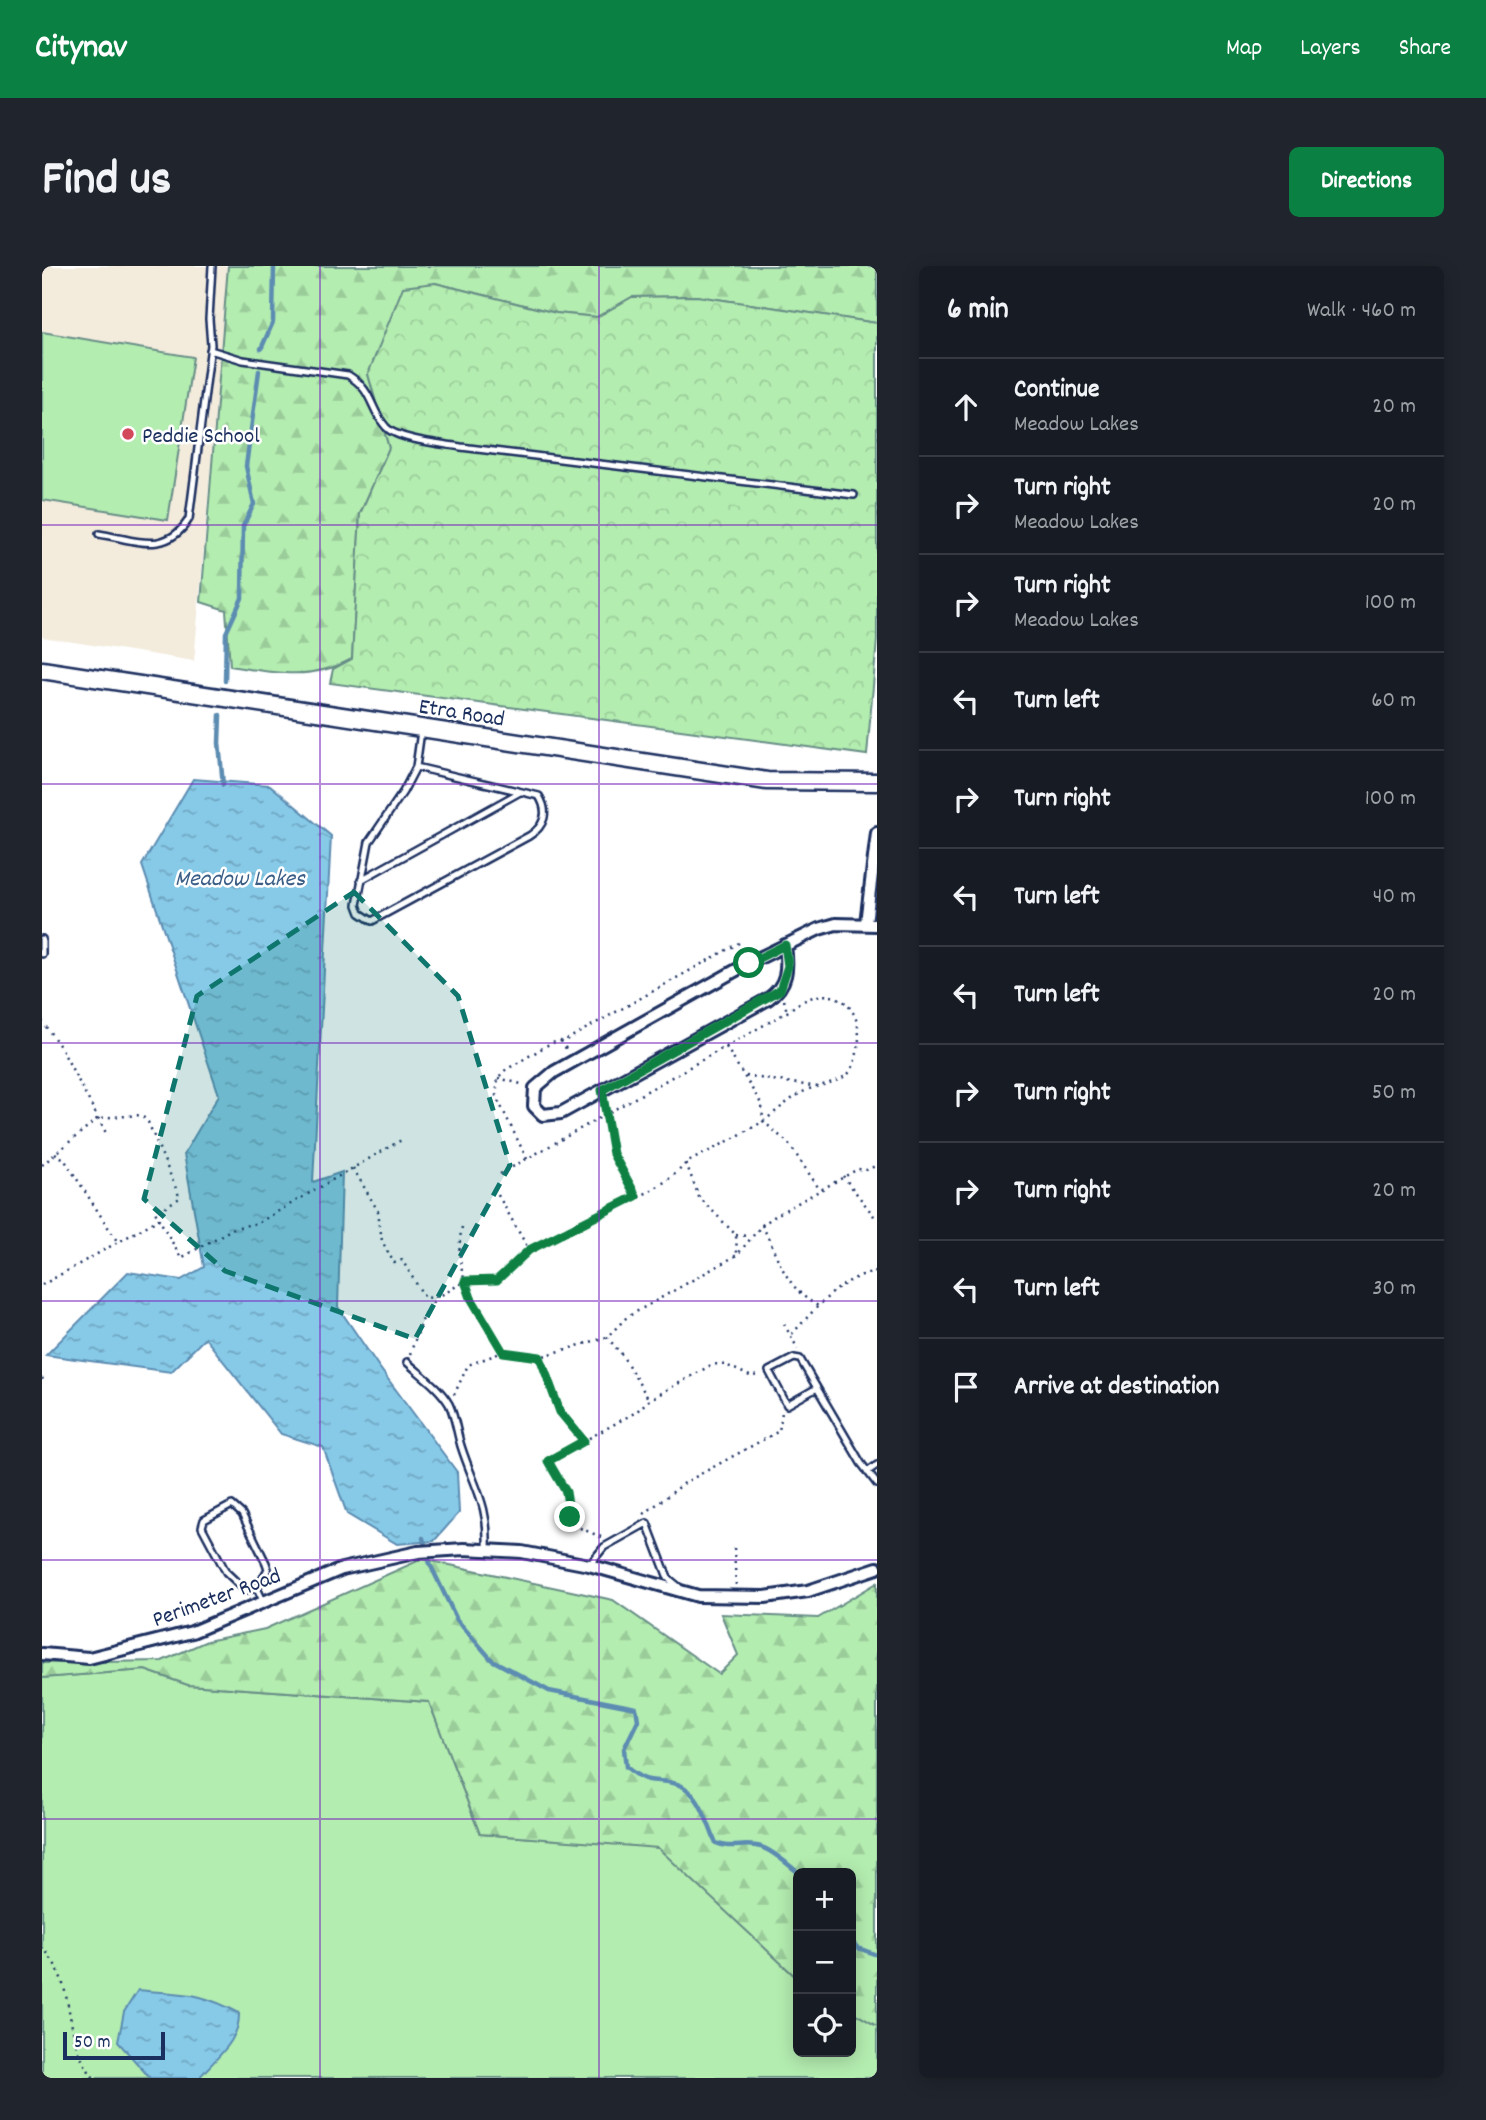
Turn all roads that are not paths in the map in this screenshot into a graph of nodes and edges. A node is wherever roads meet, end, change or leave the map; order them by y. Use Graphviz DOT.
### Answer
graph roads {
  1 [pos="212,266"];
  2 [pos="210,350"];
  3 [pos="854,495"];
  4 [pos="99,534"];
  5 [pos="42,670"];
  6 [pos="422,728"];
  7 [pos="416,767"];
  8 [pos="877,782"];
  9 [pos="521,792"];
  10 [pos="877,833"];
  11 [pos="361,880"];
  12 [pos="871,924"];
  13 [pos="42,939"];
  14 [pos="785,945"];
  15 [pos="42,954"];
  16 [pos="407,1362"];
  17 [pos="817,1388"];
  18 [pos="877,1465"];
  19 [pos="867,1472"];
  20 [pos="877,1484"];
  21 [pos="487,1549"];
  22 [pos="589,1565"];
  23 [pos="877,1568"];
  24 [pos="257,1588"];
  25 [pos="684,1591"];
  26 [pos="264,1602"];
  27 [pos="42,1654"];
  1 -- 2 [label="lane"];
  2 -- 3 [label="lane"];
  2 -- 4 [label="lane"];
  5 -- 6 [label="main road, Etra Road"];
  6 -- 7 [label="lane"];
  6 -- 8 [label="main road, Etra Road"];
  7 -- 9 [label="lane"];
  7 -- 11 [label="lane"];
  9 -- 11 [label="lane"];
  9 -- 11 [label="lane"];
  10 -- 12 [label="street"];
  12 -- 14 [label="street"];
  13 -- 15 [label="lane"];
  14 -- 14 [label="street"];
  16 -- 21 [label="lane"];
  17 -- 17 [label="lane"];
  17 -- 19 [label="lane"];
  18 -- 19 [label="lane"];
  19 -- 20 [label="lane"];
  21 -- 22 [label="street"];
  21 -- 26 [label="street, Perimeter Road"];
  22 -- 25 [label="street"];
  22 -- 25 [label="lane"];
  23 -- 25 [label="street"];
  24 -- 24 [label="lane"];
  24 -- 26 [label="lane"];
  26 -- 27 [label="street, Perimeter Road"];
}
